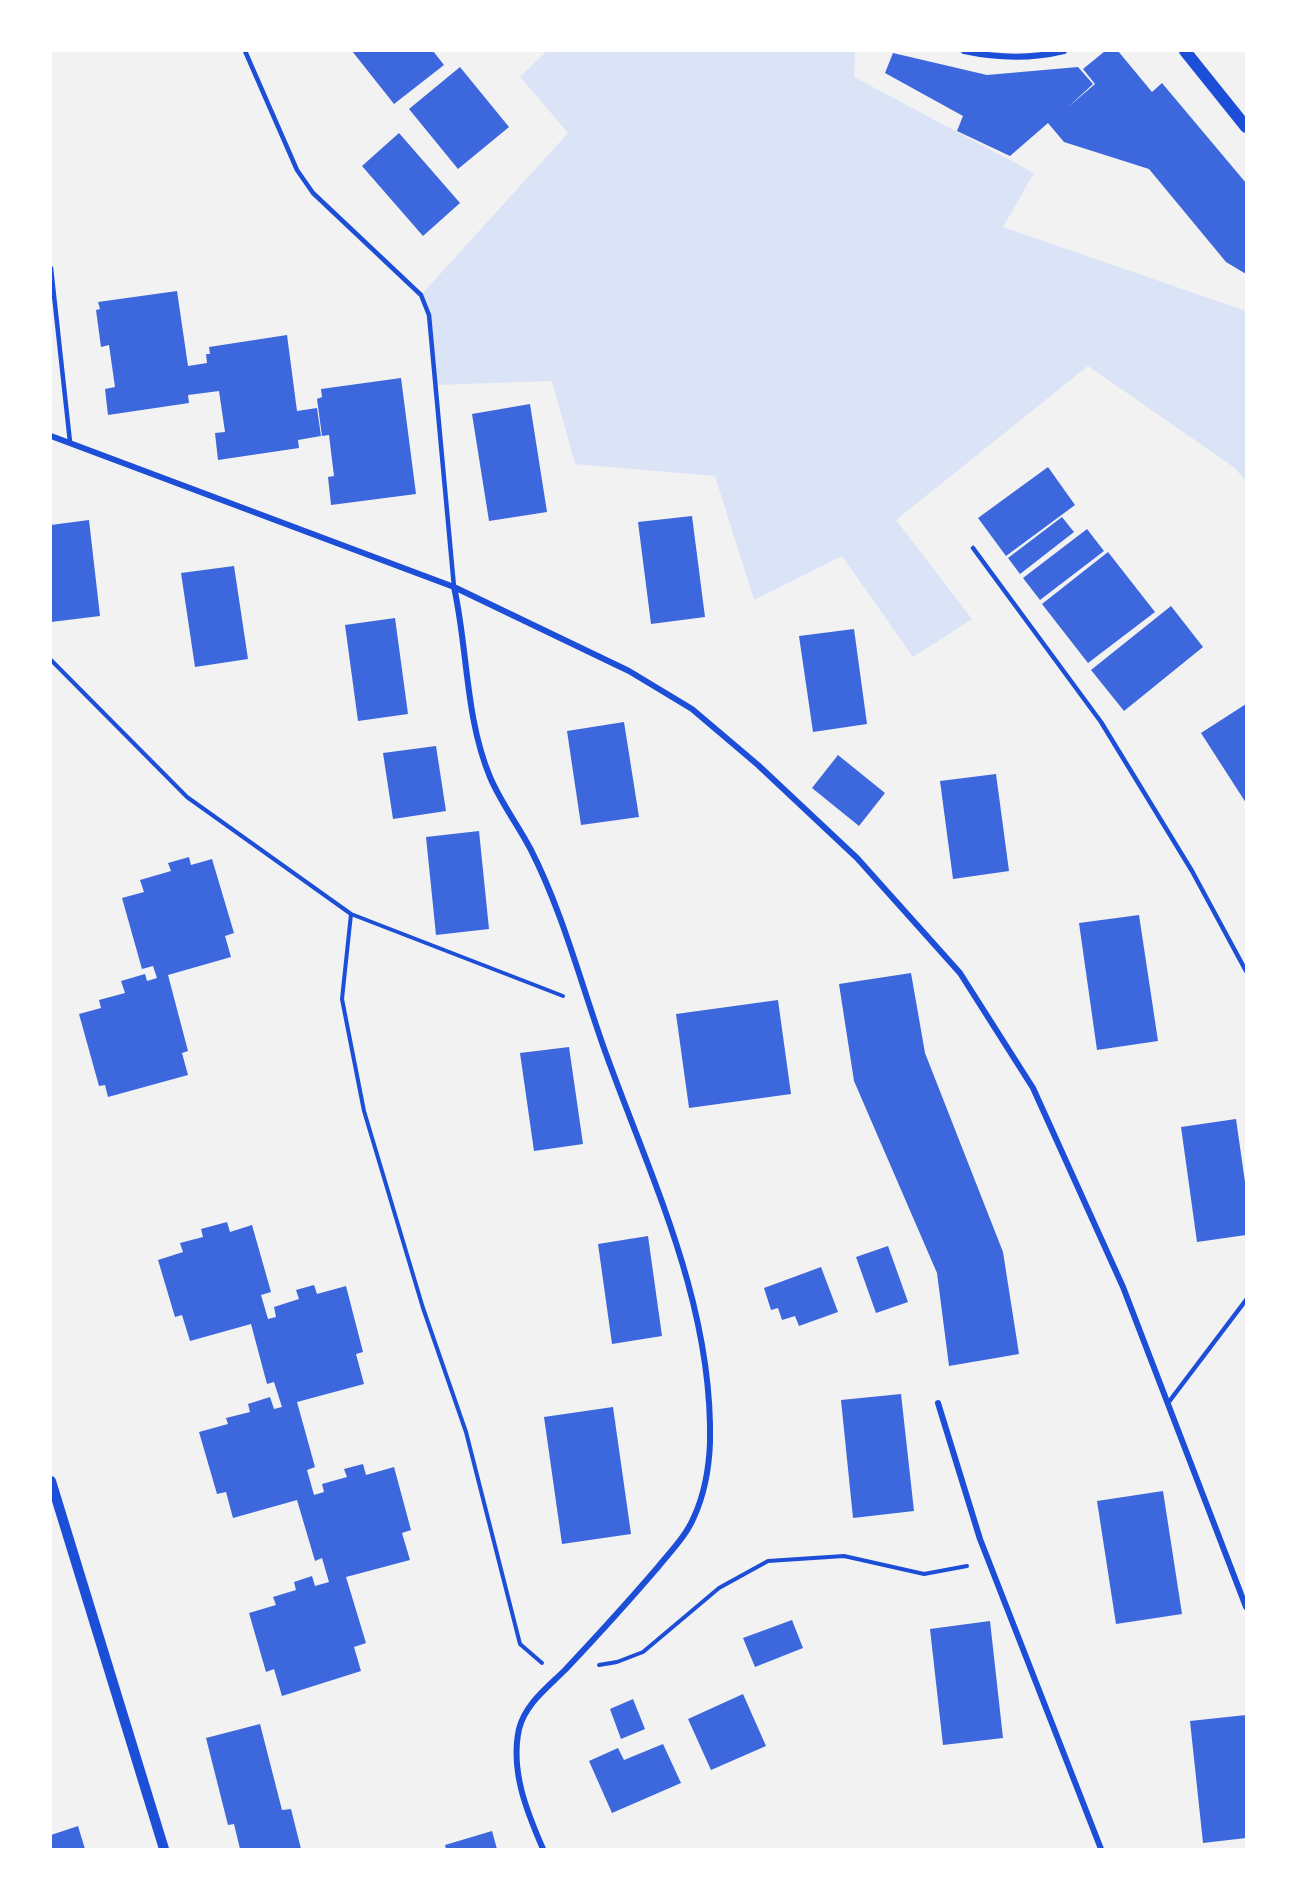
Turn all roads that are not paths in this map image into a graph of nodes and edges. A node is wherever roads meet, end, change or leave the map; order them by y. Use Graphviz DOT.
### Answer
graph roads {
  1 [pos="245,51"];
  2 [pos="964,51"];
  3 [pos="1064,51"];
  4 [pos="1185,51"];
  5 [pos="1246,127"];
  6 [pos="51,268"];
  7 [pos="51,436"];
  8 [pos="70,442"];
  9 [pos="972,548"];
  10 [pos="454,587"];
  11 [pos="1246,970"];
  12 [pos="1246,1300"];
  13 [pos="938,1403"];
  14 [pos="1167,1404"];
  15 [pos="51,1481"];
  16 [pos="1246,1607"];
  17 [pos="164,1849"];
  18 [pos="543,1849"];
  19 [pos="1101,1849"];
  1 -- 10 [label="lane"];
  2 -- 3 [label="street"];
  4 -- 5 [label="main road"];
  6 -- 8 [label="lane"];
  7 -- 8 [label="street"];
  8 -- 10 [label="street"];
  9 -- 11 [label="lane"];
  10 -- 14 [label="street"];
  10 -- 18 [label="street"];
  12 -- 14 [label="lane"];
  13 -- 19 [label="street"];
  14 -- 16 [label="street"];
  15 -- 17 [label="street"];
}
